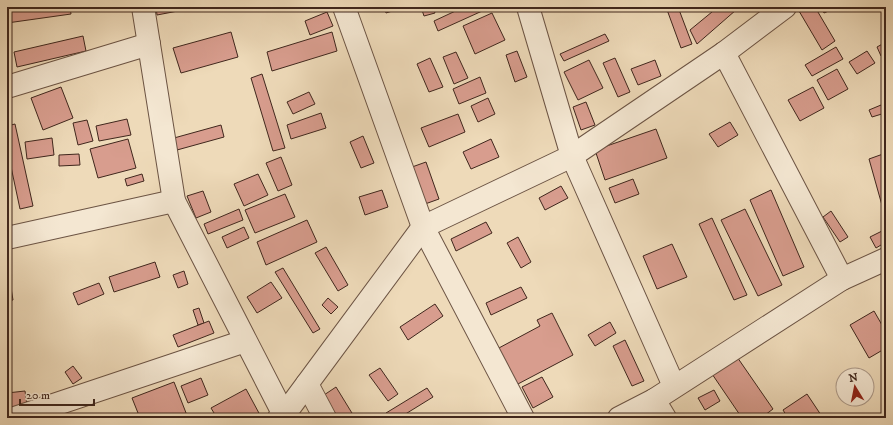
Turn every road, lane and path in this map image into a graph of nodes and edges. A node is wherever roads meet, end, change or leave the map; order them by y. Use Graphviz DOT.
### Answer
graph roads {
  1 [pos="143,7"];
  2 [pos="344,7"];
  3 [pos="528,7"];
  4 [pos="785,7"];
  5 [pos="763,15"];
  6 [pos="149,44"];
  7 [pos="724,54"];
  8 [pos="7,87"];
  9 [pos="572,156"];
  10 [pos="174,200"];
  11 [pos="423,227"];
  12 [pos="7,238"];
  13 [pos="886,259"];
  14 [pos="842,280"];
  15 [pos="246,341"];
  16 [pos="307,384"];
  17 [pos="674,386"];
  18 [pos="654,400"];
  19 [pos="282,417"];
  20 [pos="18,418"];
  21 [pos="325,418"];
  22 [pos="523,418"];
  23 [pos="619,418"];
  24 [pos="665,418"];
  1 -- 6 [label="street"];
  2 -- 11 [label="street"];
  3 -- 9 [label="street"];
  4 -- 5 [label="street"];
  5 -- 7 [label="street"];
  6 -- 8 [label="street"];
  6 -- 10 [label="street"];
  7 -- 9 [label="street"];
  7 -- 14 [label="street"];
  9 -- 11 [label="street"];
  9 -- 17 [label="street"];
  10 -- 12 [label="street"];
  10 -- 15 [label="street"];
  11 -- 16 [label="street"];
  11 -- 22 [label="street"];
  13 -- 14 [label="street"];
  14 -- 17 [label="street"];
  15 -- 19 [label="street"];
  15 -- 20 [label="street"];
  16 -- 19 [label="street"];
  16 -- 21 [label="street"];
  17 -- 18 [label="street"];
  18 -- 23 [label="street"];
  18 -- 24 [label="street"];
}
